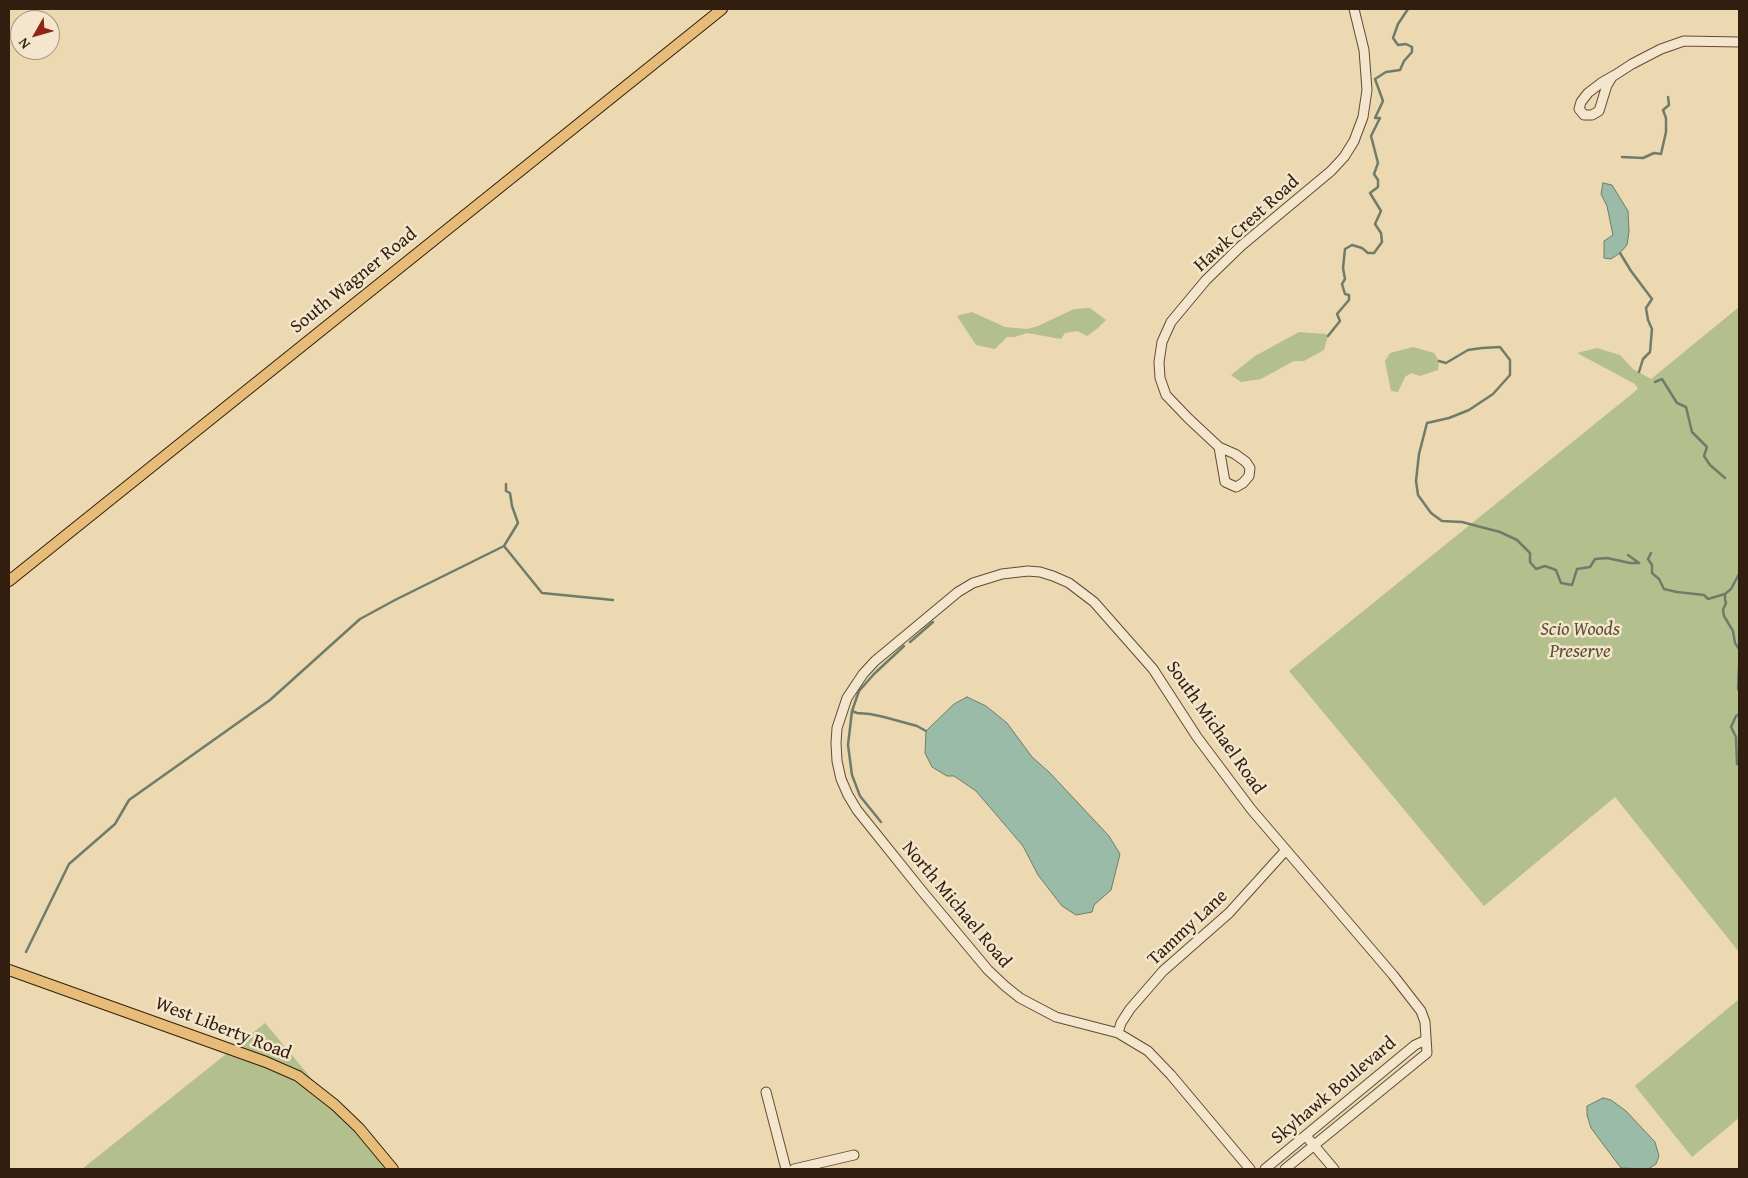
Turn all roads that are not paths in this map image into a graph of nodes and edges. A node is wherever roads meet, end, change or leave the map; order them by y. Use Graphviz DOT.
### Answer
graph roads {
  1 [pos="722,9"];
  2 [pos="1354,9"];
  3 [pos="1739,42"];
  4 [pos="1612,77"];
  5 [pos="1219,447"];
  6 [pos="9,581"];
  7 [pos="958,592"];
  8 [pos="1286,850"];
  9 [pos="9,970"];
  10 [pos="1404,988"];
  11 [pos="1118,1033"];
  12 [pos="1426,1040"];
  13 [pos="766,1092"];
  14 [pos="1306,1136"];
  15 [pos="1315,1146"];
  16 [pos="854,1155"];
  17 [pos="393,1169"];
  18 [pos="786,1169"];
  19 [pos="794,1169"];
  20 [pos="1250,1169"];
  21 [pos="1265,1169"];
  22 [pos="1285,1169"];
  23 [pos="1334,1169"];
  1 -- 6 [label="main road, South Wagner Road"];
  2 -- 5 [label="street, Hawk Crest Road"];
  3 -- 4 [label="street"];
  5 -- 5 [label="street, Hawk Crest Road"];
  7 -- 8 [label="street, South Michael Road"];
  7 -- 11 [label="street, North Michael Road"];
  8 -- 10 [label="street, South Michael Road"];
  8 -- 11 [label="street, Tammy Lane"];
  9 -- 17 [label="main road, West Liberty Road"];
  10 -- 12 [label="street, Skyhawk Boulevard"];
  11 -- 20 [label="street, North Michael Road"];
  12 -- 14 [label="street, Skyhawk Boulevard"];
  12 -- 15 [label="street, Skyhawk Boulevard"];
  13 -- 18 [label="street"];
  14 -- 15 [label="street"];
  14 -- 21 [label="street, Skyhawk Boulevard"];
  15 -- 22 [label="street, Skyhawk Boulevard"];
  15 -- 23 [label="street"];
  16 -- 19 [label="street"];
}
